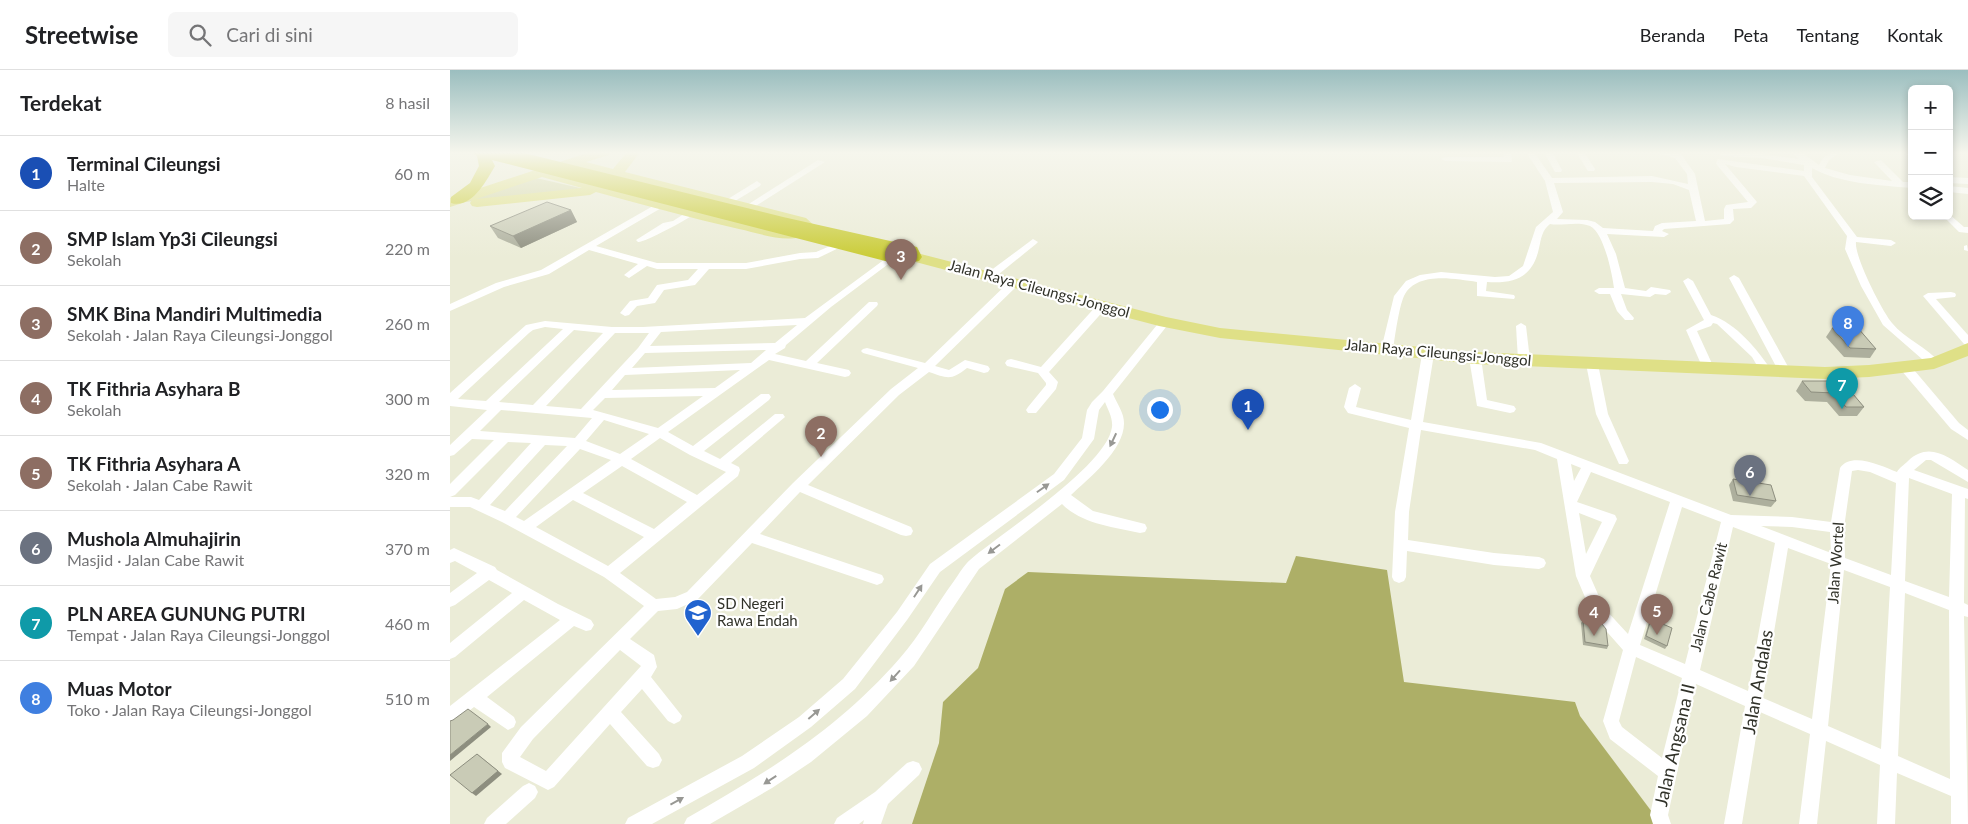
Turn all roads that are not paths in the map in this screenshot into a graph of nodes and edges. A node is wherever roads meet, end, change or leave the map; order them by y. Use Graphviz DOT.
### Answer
graph roads {
  1 [pos="473,187"];
  2 [pos="497,187"];
  3 [pos="592,187"];
  4 [pos="618,187"];
  5 [pos="635,187"];
  6 [pos="669,187"];
  7 [pos="752,187"];
  8 [pos="780,187"];
  9 [pos="1551,187"];
  10 [pos="1741,187"];
  11 [pos="1816,187"];
  12 [pos="1693,188"];
  13 [pos="1953,189"];
  14 [pos="602,190"];
  15 [pos="1968,191"];
  16 [pos="727,202"];
  17 [pos="452,203"];
  18 [pos="660,205"];
  19 [pos="748,207"];
  20 [pos="690,213"];
  21 [pos="1952,220"];
  22 [pos="1549,221"];
  23 [pos="1701,223"];
  24 [pos="783,226"];
  25 [pos="1968,230"];
  26 [pos="1601,231"];
  27 [pos="807,232"];
  28 [pos="1657,233"];
  29 [pos="1668,234"];
  30 [pos="1853,239"];
  31 [pos="641,240"];
  32 [pos="1033,242"];
  33 [pos="1892,243"];
  34 [pos="842,244"];
  35 [pos="588,247"];
  36 [pos="903,255"];
  37 [pos="645,263"];
  38 [pos="706,266"];
  39 [pos="628,275"];
  40 [pos="990,276"];
  41 [pos="1482,278"];
  42 [pos="1734,278"];
  43 [pos="1688,281"];
  44 [pos="1014,283"];
  45 [pos="1599,291"];
  46 [pos="1620,291"];
  47 [pos="1666,292"];
  48 [pos="1951,295"];
  49 [pos="1510,297"];
  50 [pos="873,304"];
  51 [pos="1102,306"];
  52 [pos="450,308"];
  53 [pos="625,314"];
  54 [pos="1708,317"];
  55 [pos="1629,318"];
  56 [pos="808,321"];
  57 [pos="789,322"];
  58 [pos="1165,322"];
  59 [pos="572,326"];
  60 [pos="1521,326"];
  61 [pos="612,330"];
  62 [pos="658,330"];
  63 [pos="1968,342"];
  64 [pos="777,345"];
  65 [pos="1968,348"];
  66 [pos="642,350"];
  67 [pos="1386,350"];
  68 [pos="867,351"];
  69 [pos="1428,354"];
  70 [pos="768,356"];
  71 [pos="1474,358"];
  72 [pos="1524,360"];
  73 [pos="1011,363"];
  74 [pos="1934,363"];
  75 [pos="809,364"];
  76 [pos="1592,364"];
  77 [pos="754,366"];
  78 [pos="927,366"];
  79 [pos="1708,368"];
  80 [pos="1904,368"];
  81 [pos="984,369"];
  82 [pos="1042,371"];
  83 [pos="1766,371"];
  84 [pos="621,372"];
  85 [pos="1785,372"];
  86 [pos="844,373"];
  87 [pos="1355,388"];
  88 [pos="716,392"];
  89 [pos="602,394"];
  90 [pos="1107,394"];
  91 [pos="765,397"];
  92 [pos="450,401"];
  93 [pos="492,407"];
  94 [pos="1510,409"];
  95 [pos="535,410"];
  96 [pos="1032,410"];
  97 [pos="584,413"];
  98 [pos="601,415"];
  99 [pos="779,417"];
  100 [pos="1416,425"];
  101 [pos="658,432"];
  102 [pos="469,434"];
  103 [pos="1968,436"];
  104 [pos="505,437"];
  105 [pos="542,440"];
  106 [pos="578,444"];
  107 [pos="450,452"];
  108 [pos="694,452"];
  109 [pos="1564,456"];
  110 [pos="620,459"];
  111 [pos="1623,461"];
  112 [pos="721,465"];
  113 [pos="1588,466"];
  114 [pos="1903,476"];
  115 [pos="1968,477"];
  116 [pos="798,486"];
  117 [pos="450,492"];
  118 [pos="1963,492"];
  119 [pos="573,494"];
  120 [pos="1063,496"];
  121 [pos="1677,501"];
  122 [pos="450,502"];
  123 [pos="698,502"];
  124 [pos="1570,503"];
  125 [pos="481,506"];
  126 [pos="507,518"];
  127 [pos="1728,520"];
  128 [pos="524,528"];
  129 [pos="1140,528"];
  130 [pos="1837,528"];
  131 [pos="906,531"];
  132 [pos="655,536"];
  133 [pos="749,536"];
  134 [pos="1782,540"];
  135 [pos="1401,545"];
  136 [pos="451,554"];
  137 [pos="1538,563"];
  138 [pos="1838,563"];
  139 [pos="490,571"];
  140 [pos="609,573"];
  141 [pos="1583,576"];
  142 [pos="1400,577"];
  143 [pos="877,579"];
  144 [pos="1896,584"];
  145 [pos="523,593"];
  146 [pos="450,601"];
  147 [pos="654,604"];
  148 [pos="1962,609"];
  149 [pos="618,640"];
  150 [pos="1631,648"];
  151 [pos="450,652"];
  152 [pos="1691,674"];
  153 [pos="642,677"];
  154 [pos="474,697"];
  155 [pos="1754,700"];
  156 [pos="610,712"];
  157 [pos="450,716"];
  158 [pos="674,716"];
  159 [pos="508,722"];
  160 [pos="1819,731"];
  161 [pos="653,760"];
  162 [pos="1889,761"];
  163 [pos="913,769"];
  164 [pos="1666,773"];
  165 [pos="529,792"];
  166 [pos="1963,793"];
  167 [pos="881,798"];
  168 [pos="1660,820"];
  169 [pos="493,824"];
  170 [pos="634,824"];
  171 [pos="693,824"];
  172 [pos="843,824"];
  173 [pos="872,824"];
  174 [pos="1732,824"];
  175 [pos="1808,824"];
  176 [pos="1886,824"];
  177 [pos="1960,824"];
  1 -- 17 [label="highway"];
  2 -- 17 [label="main road"];
  3 -- 14 [label="main road, Jalan Raya Cileungsi-Jonggol"];
  4 -- 24 [label="highway"];
  5 -- 24 [label="highway"];
  6 -- 16 [label="main road, Jalan Raya Cileungsi-Jonggol"];
  7 -- 16 [label="street"];
  8 -- 19 [label="street"];
  9 -- 22 [label="street"];
  10 -- 23 [label="street"];
  11 -- 30 [label="street"];
  12 -- 23 [label="street"];
  13 -- 15 [label="street"];
  14 -- 17 [label="main road"];
  14 -- 18 [label="main road, Jalan Raya Cileungsi-Jonggol"];
  16 -- 19 [label="main road, Jalan Raya Cileungsi-Jonggol"];
  18 -- 20 [label="main road, Jalan Raya Cileungsi-Jonggol"];
  18 -- 35 [label="street"];
  19 -- 27 [label="main road, Jalan Raya Cileungsi-Jonggol"];
  20 -- 27 [label="main road, Jalan Raya Cileungsi-Jonggol"];
  20 -- 31 [label="street"];
  21 -- 25 [label="street"];
  22 -- 26 [label="street"];
  22 -- 41 [label="street"];
  23 -- 28 [label="street"];
  24 -- 27 [label="highway, Jalan Raya Cileungsi-Jonggol"];
  26 -- 28 [label="street"];
  26 -- 46 [label="street"];
  27 -- 34 [label="highway, Jalan Raya Cileungsi-Jonggol"];
  27 -- 36 [label="highway, Jalan Raya Cileungsi-Jonggol"];
  28 -- 29 [label="street"];
  30 -- 33 [label="street"];
  30 -- 74 [label="street"];
  32 -- 40 [label="street"];
  34 -- 36 [label="highway, Jalan Raya Cileungsi-Jonggol"];
  34 -- 38 [label="street"];
  35 -- 37 [label="street"];
  35 -- 52 [label="street"];
  36 -- 40 [label="main road, Jalan Raya Cileungsi-Jonggol"];
  36 -- 56 [label="street"];
  37 -- 38 [label="street"];
  37 -- 39 [label="street"];
  38 -- 53 [label="street"];
  40 -- 44 [label="main road, Jalan Raya Cileungsi-Jonggol"];
  41 -- 49 [label="street"];
  41 -- 67 [label="street"];
  42 -- 85 [label="street"];
  43 -- 54 [label="street"];
  44 -- 51 [label="main road, Jalan Raya Cileungsi-Jonggol"];
  44 -- 78 [label="street"];
  45 -- 46 [label="street"];
  46 -- 47 [label="street"];
  46 -- 55 [label="street"];
  48 -- 63 [label="street"];
  50 -- 75 [label="street"];
  51 -- 58 [label="main road, Jalan Raya Cileungsi-Jonggol"];
  51 -- 82 [label="street"];
  54 -- 79 [label="street"];
  54 -- 83 [label="street"];
  56 -- 57 [label="street"];
  56 -- 64 [label="street"];
  57 -- 62 [label="street"];
  57 -- 64 [label="street"];
  58 -- 67 [label="main road, Jalan Raya Cileungsi-Jonggol"];
  58 -- 90 [label="street"];
  59 -- 61 [label="street"];
  59 -- 92 [label="street"];
  59 -- 93 [label="street"];
  60 -- 72 [label="street"];
  61 -- 62 [label="street"];
  61 -- 95 [label="street"];
  62 -- 66 [label="street"];
  64 -- 66 [label="street"];
  64 -- 70 [label="street"];
  65 -- 74 [label="main road, Jalan Raya Cileungsi-Jonggol"];
  66 -- 84 [label="street"];
  67 -- 69 [label="main road, Jalan Raya Cileungsi-Jonggol"];
  68 -- 78 [label="street"];
  69 -- 71 [label="main road, Jalan Raya Cileungsi-Jonggol"];
  69 -- 100 [label="street"];
  70 -- 75 [label="street"];
  70 -- 77 [label="street"];
  71 -- 72 [label="main road, Jalan Raya Cileungsi-Jonggol"];
  71 -- 94 [label="street"];
  72 -- 76 [label="main road, Jalan Raya Cileungsi-Jonggol"];
  73 -- 82 [label="street"];
  74 -- 80 [label="main road, Jalan Raya Cileungsi-Jonggol"];
  75 -- 86 [label="street"];
  76 -- 79 [label="main road, Jalan Raya Cileungsi-Jonggol"];
  76 -- 111 [label="street"];
  77 -- 84 [label="street"];
  77 -- 88 [label="street"];
  78 -- 81 [label="street"];
  78 -- 116 [label="street"];
  79 -- 83 [label="main road, Jalan Raya Cileungsi-Jonggol"];
  80 -- 85 [label="main road, Jalan Raya Cileungsi-Jonggol"];
  80 -- 103 [label="street"];
  82 -- 96 [label="street"];
  83 -- 85 [label="main road, Jalan Raya Cileungsi-Jonggol"];
  84 -- 89 [label="street"];
  87 -- 100 [label="street"];
  88 -- 89 [label="street"];
  88 -- 101 [label="street"];
  89 -- 97 [label="street"];
  90 -- 120 [label="street, one-way"];
  170 -- 90 [label="street, one-way"];
  91 -- 108 [label="street"];
  92 -- 93 [label="street"];
  93 -- 95 [label="street"];
  93 -- 102 [label="street"];
  95 -- 97 [label="street"];
  97 -- 98 [label="street"];
  98 -- 101 [label="street"];
  98 -- 106 [label="street"];
  99 -- 112 [label="street"];
  100 -- 109 [label="street"];
  100 -- 135 [label="street"];
  101 -- 108 [label="street"];
  101 -- 110 [label="street"];
  102 -- 104 [label="street"];
  102 -- 107 [label="street"];
  104 -- 105 [label="street"];
  104 -- 117 [label="street"];
  105 -- 106 [label="street"];
  105 -- 125 [label="street"];
  106 -- 110 [label="street"];
  106 -- 126 [label="street"];
  108 -- 112 [label="street"];
  109 -- 113 [label="street"];
  109 -- 124 [label="street"];
  110 -- 119 [label="street"];
  110 -- 123 [label="street"];
  112 -- 123 [label="street"];
  113 -- 121 [label="street"];
  113 -- 124 [label="street"];
  114 -- 115 [label="street"];
  114 -- 118 [label="street, Jalan Wortel"];
  114 -- 130 [label="street, Jalan Wortel"];
  114 -- 144 [label="street"];
  116 -- 131 [label="street"];
  116 -- 133 [label="street"];
  118 -- 148 [label="street"];
  119 -- 128 [label="street"];
  119 -- 132 [label="street"];
  120 -- 129 [label="street"];
  120 -- 171 [label="street, one-way"];
  121 -- 127 [label="street"];
  121 -- 150 [label="street"];
  122 -- 125 [label="street"];
  123 -- 132 [label="street"];
  124 -- 141 [label="street"];
  124 -- 141 [label="street"];
  125 -- 126 [label="street"];
  126 -- 128 [label="street"];
  127 -- 130 [label="street"];
  127 -- 134 [label="street"];
  127 -- 152 [label="street, Jalan Cabe Rawit"];
  128 -- 140 [label="street"];
  130 -- 138 [label="street, Jalan Wortel"];
  132 -- 140 [label="street"];
  133 -- 143 [label="street"];
  133 -- 147 [label="street"];
  134 -- 138 [label="street"];
  134 -- 155 [label="street, Jalan Andalas"];
  135 -- 137 [label="street"];
  135 -- 142 [label="street"];
  136 -- 139 [label="street"];
  138 -- 144 [label="street"];
  138 -- 160 [label="street, Jalan Wortel"];
  139 -- 145 [label="street"];
  139 -- 146 [label="street"];
  140 -- 147 [label="street"];
  141 -- 150 [label="street"];
  144 -- 148 [label="street"];
  144 -- 162 [label="street"];
  145 -- 151 [label="street"];
  145 -- 154 [label="street"];
  147 -- 149 [label="street"];
  148 -- 166 [label="street"];
  149 -- 153 [label="street"];
  149 -- 156 [label="street"];
  150 -- 152 [label="street"];
  150 -- 164 [label="street"];
  152 -- 155 [label="street"];
  152 -- 164 [label="street, Jalan Angsana II"];
  153 -- 156 [label="street"];
  153 -- 158 [label="street"];
  154 -- 157 [label="street"];
  154 -- 159 [label="street"];
  155 -- 160 [label="street"];
  155 -- 174 [label="street, Jalan Andalas"];
  156 -- 161 [label="street"];
  160 -- 162 [label="street"];
  160 -- 175 [label="street, Jalan Wortel"];
  162 -- 166 [label="street"];
  162 -- 176 [label="street"];
  163 -- 167 [label="street"];
  164 -- 168 [label="street, Jalan Angsana II"];
  165 -- 169 [label="street"];
  166 -- 177 [label="street"];
  167 -- 172 [label="street"];
  167 -- 173 [label="street"];
}
